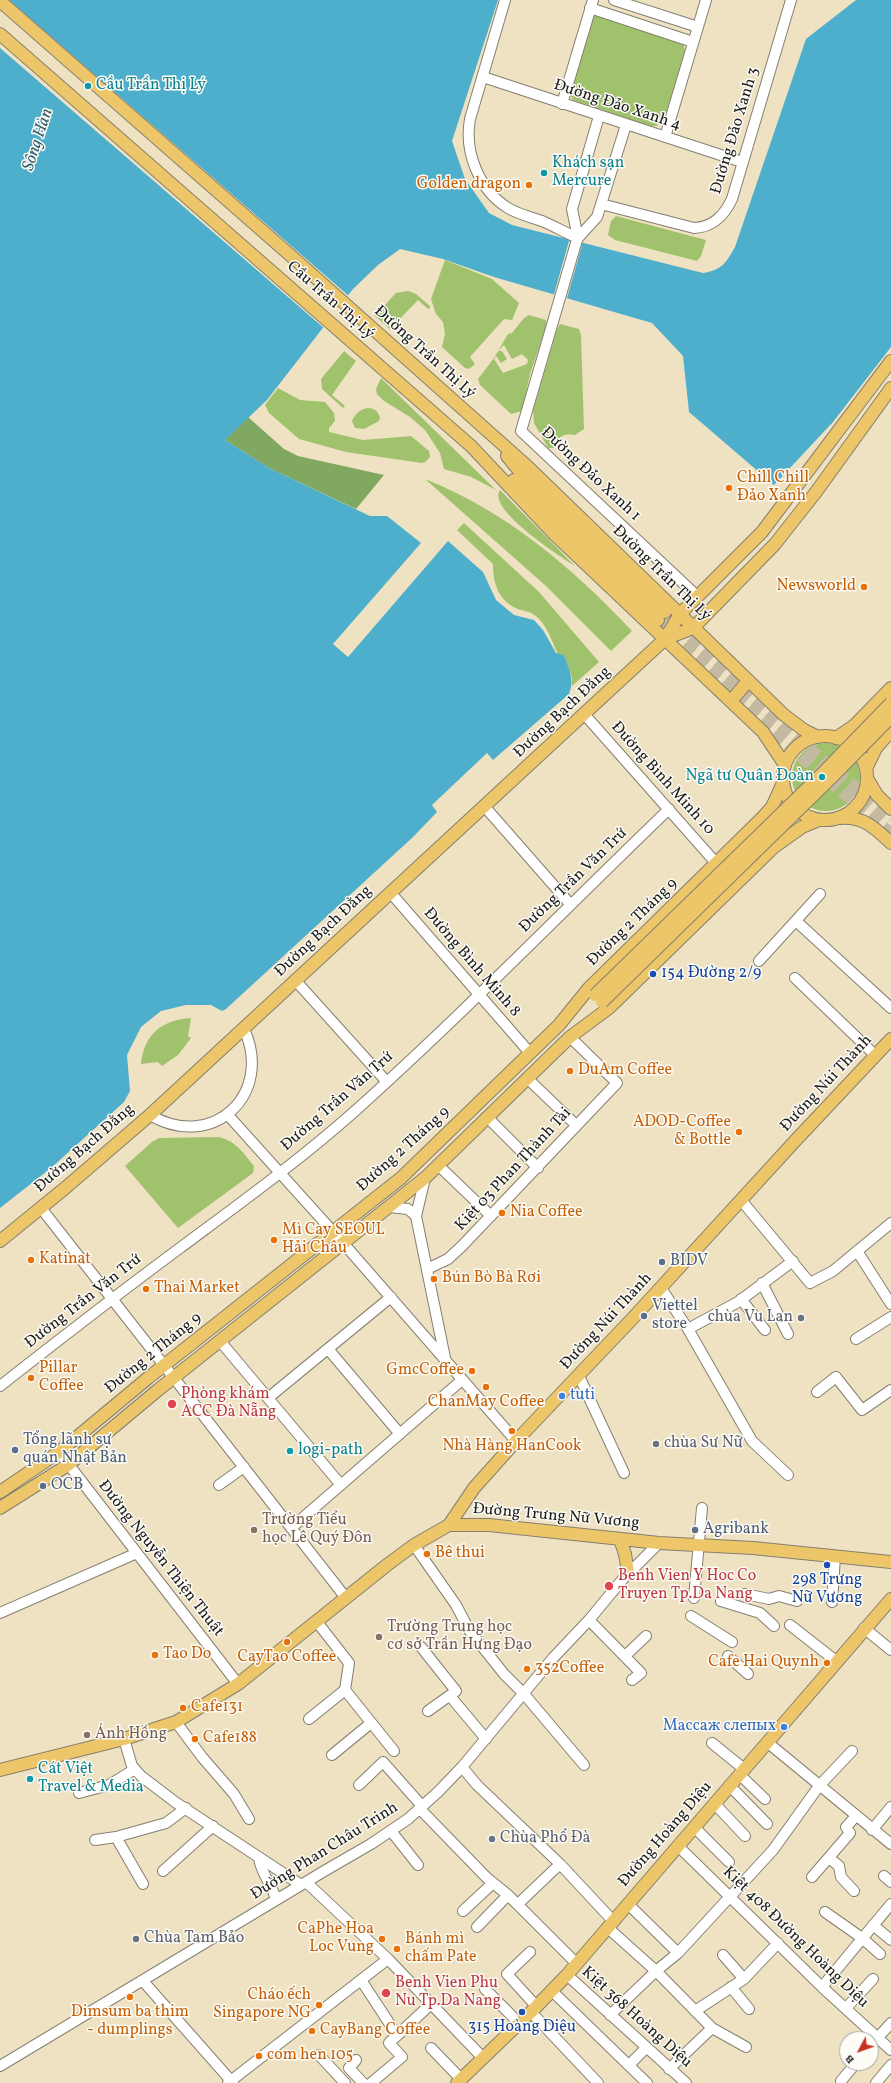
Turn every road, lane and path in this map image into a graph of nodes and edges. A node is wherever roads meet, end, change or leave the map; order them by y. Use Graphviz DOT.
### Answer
graph roads {
  1 [pos="505,0"];
  2 [pos="614,0"];
  3 [pos="706,0"];
  4 [pos="791,0"];
  5 [pos="0,1"];
  6 [pos="591,4"];
  7 [pos="698,27"];
  8 [pos="0,34"];
  9 [pos="693,42"];
  10 [pos="483,77"];
  11 [pos="562,104"];
  12 [pos="599,116"];
  13 [pos="626,125"];
  14 [pos="665,137"];
  15 [pos="742,162"];
  16 [pos="601,204"];
  17 [pos="577,240"];
  18 [pos="891,361"];
  19 [pos="880,374"];
  20 [pos="891,382"];
  21 [pos="891,388"];
  22 [pos="483,428"];
  23 [pos="471,446"];
  24 [pos="772,519"];
  25 [pos="786,531"];
  26 [pos="698,597"];
  27 [pos="680,614"];
  28 [pos="693,628"];
  29 [pos="665,639"];
  30 [pos="748,681"];
  31 [pos="891,688"];
  32 [pos="730,701"];
  33 [pos="891,703"];
  34 [pos="585,715"];
  35 [pos="891,717"];
  36 [pos="891,731"];
  37 [pos="818,737"];
  38 [pos="836,738"];
  39 [pos="785,765"];
  40 [pos="866,774"];
  41 [pos="783,783"];
  42 [pos="485,807"];
  43 [pos="669,809"];
  44 [pos="891,809"];
  45 [pos="836,819"];
  46 [pos="818,820"];
  47 [pos="891,843"];
  48 [pos="716,863"];
  49 [pos="390,892"];
  50 [pos="820,894"];
  51 [pos="570,904"];
  52 [pos="796,921"];
  53 [pos="759,961"];
  54 [pos="795,978"];
  55 [pos="295,980"];
  56 [pos="480,995"];
  57 [pos="599,998"];
  58 [pos="891,1008"];
  59 [pos="559,1025"];
  60 [pos="244,1029"];
  61 [pos="570,1037"];
  62 [pos="891,1039"];
  63 [pos="530,1053"];
  64 [pos="876,1056"];
  65 [pos="528,1079"];
  66 [pos="386,1081"];
  67 [pos="227,1114"];
  68 [pos="150,1115"];
  69 [pos="487,1117"];
  70 [pos="576,1126"];
  71 [pos="438,1165"];
  72 [pos="538,1168"];
  73 [pos="280,1172"];
  74 [pos="425,1178"];
  75 [pos="741,1200"];
  76 [pos="389,1207"];
  77 [pos="41,1208"];
  78 [pos="416,1216"];
  79 [pos="491,1216"];
  80 [pos="891,1222"];
  81 [pos="334,1232"];
  82 [pos="0,1241"];
  83 [pos="344,1244"];
  84 [pos="857,1251"];
  85 [pos="793,1261"];
  86 [pos="426,1269"];
  87 [pos="762,1283"];
  88 [pos="661,1288"];
  89 [pos="391,1297"];
  90 [pos="111,1299"];
  91 [pos="741,1299"];
  92 [pos="891,1304"];
  93 [pos="891,1317"];
  94 [pos="688,1329"];
  95 [pos="765,1330"];
  96 [pos="788,1334"];
  97 [pos="856,1339"];
  98 [pos="220,1342"];
  99 [pos="328,1349"];
  100 [pos="445,1360"];
  101 [pos="164,1366"];
  102 [pos="579,1376"];
  103 [pos="174,1378"];
  104 [pos="462,1380"];
  105 [pos="0,1386"];
  106 [pos="891,1390"];
  107 [pos="817,1392"];
  108 [pos="268,1398"];
  109 [pos="400,1434"];
  110 [pos="516,1441"];
  111 [pos="59,1452"];
  112 [pos="68,1465"];
  113 [pos="244,1467"];
  114 [pos="624,1473"];
  115 [pos="788,1476"];
  116 [pos="219,1485"];
  117 [pos="341,1486"];
  118 [pos="0,1492"];
  119 [pos="0,1508"];
  120 [pos="702,1508"];
  121 [pos="449,1525"];
  122 [pos="291,1528"];
  123 [pos="620,1539"];
  124 [pos="659,1543"];
  125 [pos="414,1545"];
  126 [pos="700,1545"];
  127 [pos="137,1553"];
  128 [pos="835,1556"];
  129 [pos="891,1562"];
  130 [pos="628,1573"];
  131 [pos="745,1594"];
  132 [pos="722,1595"];
  133 [pos="346,1598"];
  134 [pos="694,1598"];
  135 [pos="891,1599"];
  136 [pos="797,1602"];
  137 [pos="832,1602"];
  138 [pos="0,1613"];
  139 [pos="691,1616"];
  140 [pos="589,1620"];
  141 [pos="317,1622"];
  142 [pos="790,1625"];
  143 [pos="774,1626"];
  144 [pos="864,1628"];
  145 [pos="646,1636"];
  146 [pos="732,1642"];
  147 [pos="421,1647"];
  148 [pos="891,1650"];
  149 [pos="625,1656"];
  150 [pos="728,1656"];
  151 [pos="836,1661"];
  152 [pos="748,1674"];
  153 [pos="632,1680"];
  154 [pos="238,1684"];
  155 [pos="345,1690"];
  156 [pos="524,1694"];
  157 [pos="450,1696"];
  158 [pos="428,1711"];
  159 [pos="309,1718"];
  160 [pos="176,1722"];
  161 [pos="371,1723"];
  162 [pos="124,1739"];
  163 [pos="486,1739"];
  164 [pos="767,1742"];
  165 [pos="712,1743"];
  166 [pos="394,1751"];
  167 [pos="852,1751"];
  168 [pos="332,1755"];
  169 [pos="584,1765"];
  170 [pos="462,1767"];
  171 [pos="135,1769"];
  172 [pos="0,1770"];
  173 [pos="741,1771"];
  174 [pos="359,1785"];
  175 [pos="729,1786"];
  176 [pos="819,1786"];
  177 [pos="79,1793"];
  178 [pos="765,1799"];
  179 [pos="714,1803"];
  180 [pos="421,1807"];
  181 [pos="891,1807"];
  182 [pos="186,1808"];
  183 [pos="856,1816"];
  184 [pos="249,1819"];
  185 [pos="767,1824"];
  186 [pos="213,1826"];
  187 [pos="694,1827"];
  188 [pos="872,1830"];
  189 [pos="391,1831"];
  190 [pos="745,1836"];
  191 [pos="116,1837"];
  192 [pos="95,1840"];
  193 [pos="891,1844"];
  194 [pos="678,1846"];
  195 [pos="259,1857"];
  196 [pos="829,1858"];
  197 [pos="729,1862"];
  198 [pos="560,1864"];
  199 [pos="418,1865"];
  200 [pos="163,1871"];
  201 [pos="812,1877"];
  202 [pos="493,1883"];
  203 [pos="143,1884"];
  204 [pos="304,1884"];
  205 [pos="854,1891"];
  206 [pos="508,1895"];
  207 [pos="729,1896"];
  208 [pos="276,1900"];
  209 [pos="518,1904"];
  210 [pos="628,1904"];
  211 [pos="891,1904"];
  212 [pos="463,1911"];
  213 [pos="825,1912"];
  214 [pos="611,1925"];
  215 [pos="873,1925"];
  216 [pos="477,1927"];
  217 [pos="862,1938"];
  218 [pos="891,1940"];
  219 [pos="778,1943"];
  220 [pos="530,1952"];
  221 [pos="678,1953"];
  222 [pos="880,1954"];
  223 [pos="722,1955"];
  224 [pos="388,1959"];
  225 [pos="577,1964"];
  226 [pos="656,1972"];
  227 [pos="567,1975"];
  228 [pos="744,1979"];
  229 [pos="873,1979"];
  230 [pos="361,1980"];
  231 [pos="143,1981"];
  232 [pos="731,1987"];
  233 [pos="822,1987"];
  234 [pos="485,1989"];
  235 [pos="552,1991"];
  236 [pos="431,2004"];
  237 [pos="846,2008"];
  238 [pos="750,2009"];
  239 [pos="534,2010"];
  240 [pos="695,2011"];
  241 [pos="610,2015"];
  242 [pos="519,2023"];
  243 [pos="891,2023"];
  244 [pos="712,2028"];
  245 [pos="866,2031"];
  246 [pos="397,2035"];
  247 [pos="879,2036"];
  248 [pos="879,2044"];
  249 [pos="746,2047"];
  250 [pos="431,2048"];
  251 [pos="646,2048"];
  252 [pos="891,2050"];
  253 [pos="319,2055"];
  254 [pos="483,2058"];
  255 [pos="356,2060"];
  256 [pos="629,2065"];
  257 [pos="891,2065"];
  258 [pos="0,2066"];
  259 [pos="669,2069"];
  260 [pos="849,2071"];
  261 [pos="459,2081"];
  262 [pos="841,2081"];
  263 [pos="231,2082"];
  264 [pos="345,2083"];
  265 [pos="363,2083"];
  266 [pos="372,2083"];
  267 [pos="598,2083"];
  268 [pos="647,2083"];
  269 [pos="686,2083"];
  270 [pos="876,2083"];
  1 -- 10 [label="street"];
  2 -- 7 [label="street"];
  3 -- 7 [label="street"];
  4 -- 15 [label="street, Đường Đảo Xanh 3"];
  5 -- 22 [label="main road, Đường Trần Thị Lý"];
  6 -- 9 [label="street"];
  6 -- 11 [label="street"];
  7 -- 9 [label="street"];
  8 -- 23 [label="main road, Cầu Trần Thị Lý"];
  9 -- 14 [label="street"];
  10 -- 11 [label="street, Đường Đảo Xanh 4"];
  10 -- 17 [label="street"];
  11 -- 12 [label="street, Đường Đảo Xanh 4"];
  12 -- 13 [label="street, Đường Đảo Xanh 4"];
  12 -- 17 [label="street, Đường Đảo Xanh 1"];
  13 -- 14 [label="street, Đường Đảo Xanh 4"];
  13 -- 16 [label="street, Đường Đảo Xanh 1"];
  14 -- 15 [label="street, Đường Đảo Xanh 4"];
  15 -- 16 [label="street, Đường Đảo Xanh 3"];
  16 -- 17 [label="street, Đường Đảo Xanh 1"];
  17 -- 26 [label="street, Đường Đảo Xanh 1"];
  18 -- 19 [label="main road"];
  19 -- 20 [label="main road"];
  19 -- 24 [label="main road"];
  21 -- 25 [label="main road"];
  22 -- 23 [label="main road"];
  22 -- 27 [label="main road, Đường Trần Thị Lý"];
  23 -- 29 [label="main road"];
  24 -- 25 [label="main road"];
  24 -- 26 [label="main road"];
  25 -- 28 [label="main road"];
  26 -- 27 [label="main road"];
  27 -- 28 [label="main road, Đường Trần Thị Lý"];
  27 -- 29 [label="main road"];
  28 -- 29 [label="main road"];
  28 -- 30 [label="main road, Đường Trần Thị Lý"];
  29 -- 32 [label="main road"];
  29 -- 34 [label="main road, Đường Bạch Đằng"];
  30 -- 32 [label="main road"];
  30 -- 37 [label="main road, Đường Trần Thị Lý"];
  31 -- 38 [label="main road"];
  32 -- 39 [label="main road"];
  33 -- 57 [label="main road, bridge"];
  34 -- 42 [label="main road, Đường Bạch Đằng"];
  34 -- 43 [label="street, Đường Bình Minh 10"];
  35 -- 57 [label="main road, bridge"];
  36 -- 40 [label="main road"];
  37 -- 38 [label="main road"];
  37 -- 39 [label="main road"];
  38 -- 40 [label="main road"];
  39 -- 41 [label="main road"];
  40 -- 44 [label="main road"];
  40 -- 45 [label="main road"];
  41 -- 46 [label="main road"];
  41 -- 48 [label="main road, Đường 2 Tháng 9"];
  42 -- 49 [label="main road, Đường Bạch Đằng"];
  42 -- 51 [label="street"];
  43 -- 48 [label="street, Đường Bình Minh 10"];
  43 -- 51 [label="street, Đường Trần Văn Trứ"];
  45 -- 46 [label="main road"];
  45 -- 47 [label="main road"];
  46 -- 61 [label="main road, Đường 2 Tháng 9"];
  48 -- 59 [label="main road, Đường 2 Tháng 9"];
  49 -- 55 [label="main road, Đường Bạch Đằng"];
  49 -- 56 [label="street, Đường Bình Minh 8"];
  50 -- 52 [label="street"];
  51 -- 56 [label="street, Đường Trần Văn Trứ"];
  52 -- 53 [label="street"];
  52 -- 58 [label="street"];
  54 -- 64 [label="street"];
  55 -- 60 [label="main road, Đường Bạch Đằng"];
  55 -- 66 [label="street"];
  56 -- 63 [label="street, Đường Bình Minh 8"];
  56 -- 66 [label="street, Đường Trần Văn Trứ"];
  57 -- 59 [label="main road"];
  57 -- 61 [label="main road"];
  59 -- 63 [label="main road, Đường 2 Tháng 9"];
  60 -- 67 [label="street"];
  60 -- 68 [label="main road, Đường Bạch Đằng"];
  61 -- 65 [label="main road, Đường 2 Tháng 9"];
  61 -- 70 [label="street, Kiệt 03 Phan Thành Tài"];
  62 -- 64 [label="main road, Đường Núi Thành"];
  63 -- 81 [label="main road, Đường 2 Tháng 9"];
  64 -- 75 [label="main road, Đường Núi Thành"];
  65 -- 69 [label="main road, Đường 2 Tháng 9"];
  65 -- 70 [label="street"];
  66 -- 73 [label="street, Đường Trần Văn Trứ"];
  67 -- 68 [label="street"];
  67 -- 73 [label="street"];
  68 -- 77 [label="main road, Đường Bạch Đằng"];
  69 -- 71 [label="main road, Đường 2 Tháng 9"];
  69 -- 72 [label="street"];
  70 -- 72 [label="street, Kiệt 03 Phan Thành Tài"];
  71 -- 74 [label="main road, Đường 2 Tháng 9"];
  71 -- 79 [label="street"];
  72 -- 79 [label="street, Kiệt 03 Phan Thành Tài"];
  73 -- 81 [label="street"];
  73 -- 90 [label="street, Đường Trần Văn Trứ"];
  74 -- 76 [label="main road, Đường 2 Tháng 9"];
  74 -- 78 [label="street"];
  75 -- 85 [label="street"];
  75 -- 88 [label="main road, Đường Núi Thành"];
  76 -- 78 [label="street"];
  76 -- 83 [label="main road, Đường 2 Tháng 9"];
  77 -- 82 [label="main road, Đường Bạch Đằng"];
  77 -- 90 [label="street"];
  78 -- 86 [label="street"];
  79 -- 86 [label="street, Kiệt 03 Phan Thành Tài"];
  80 -- 84 [label="street"];
  81 -- 83 [label="street"];
  81 -- 101 [label="main road, Đường 2 Tháng 9"];
  83 -- 89 [label="street"];
  83 -- 98 [label="main road, Đường 2 Tháng 9"];
  84 -- 85 [label="street"];
  84 -- 92 [label="street"];
  85 -- 87 [label="street"];
  86 -- 100 [label="street"];
  87 -- 91 [label="street"];
  87 -- 96 [label="street"];
  88 -- 94 [label="street"];
  88 -- 102 [label="main road, Đường Núi Thành"];
  89 -- 99 [label="street"];
  89 -- 100 [label="street"];
  90 -- 101 [label="street"];
  90 -- 105 [label="street, Đường Trần Văn Trứ"];
  91 -- 94 [label="street"];
  91 -- 95 [label="street"];
  93 -- 97 [label="street"];
  94 -- 115 [label="street"];
  98 -- 103 [label="main road, Đường 2 Tháng 9"];
  98 -- 108 [label="street"];
  99 -- 108 [label="street"];
  99 -- 109 [label="street"];
  100 -- 104 [label="street"];
  101 -- 103 [label="street"];
  101 -- 111 [label="main road, Đường 2 Tháng 9"];
  102 -- 110 [label="main road, Đường Núi Thành"];
  102 -- 114 [label="street"];
  103 -- 112 [label="main road, Đường 2 Tháng 9"];
  103 -- 113 [label="street"];
  104 -- 109 [label="street"];
  104 -- 110 [label="street"];
  106 -- 107 [label="street"];
  108 -- 117 [label="street"];
  109 -- 117 [label="street"];
  110 -- 121 [label="main road, Đường Núi Thành"];
  111 -- 112 [label="street, Đường Nguyễn Thiện Thuật"];
  111 -- 118 [label="main road, Đường 2 Tháng 9"];
  112 -- 119 [label="main road, Đường 2 Tháng 9"];
  112 -- 127 [label="street, Đường Nguyễn Thiện Thuật"];
  113 -- 116 [label="street"];
  113 -- 122 [label="street"];
  117 -- 122 [label="street"];
  120 -- 126 [label="street"];
  121 -- 123 [label="main road, Đường Trưng Nữ Vương"];
  121 -- 125 [label="main road, Đường Trưng Nữ Vương"];
  122 -- 133 [label="street"];
  123 -- 124 [label="main road, Đường Trưng Nữ Vương"];
  123 -- 130 [label="main road"];
  124 -- 126 [label="main road, Đường Trưng Nữ Vương"];
  124 -- 130 [label="street, Đường Phan Châu Trinh"];
  125 -- 133 [label="main road, Đường Trưng Nữ Vương"];
  125 -- 156 [label="street"];
  126 -- 128 [label="main road, Đường Trưng Nữ Vương"];
  126 -- 134 [label="street"];
  127 -- 138 [label="street"];
  127 -- 154 [label="street, Đường Nguyễn Thiện Thuật"];
  128 -- 129 [label="main road, Đường Trưng Nữ Vương"];
  128 -- 137 [label="street"];
  130 -- 140 [label="street, Đường Phan Châu Trinh"];
  131 -- 136 [label="street"];
  132 -- 143 [label="street"];
  133 -- 141 [label="main road, Đường Trưng Nữ Vương"];
  135 -- 144 [label="main road, Đường Hoàng Diệu"];
  139 -- 146 [label="street"];
  140 -- 149 [label="street"];
  140 -- 156 [label="street, Đường Phan Châu Trinh"];
  141 -- 154 [label="main road, Đường Trưng Nữ Vương"];
  141 -- 155 [label="street"];
  142 -- 151 [label="street"];
  144 -- 148 [label="street"];
  144 -- 151 [label="main road, Đường Hoàng Diệu"];
  145 -- 149 [label="street"];
  147 -- 157 [label="street"];
  149 -- 153 [label="street"];
  150 -- 152 [label="street"];
  151 -- 164 [label="main road, Đường Hoàng Diệu"];
  154 -- 160 [label="main road, Đường Trưng Nữ Vương"];
  155 -- 159 [label="street"];
  155 -- 161 [label="street"];
  156 -- 163 [label="street, Đường Phan Châu Trinh"];
  156 -- 169 [label="street"];
  157 -- 158 [label="street"];
  157 -- 163 [label="street"];
  160 -- 162 [label="main road, Đường Trưng Nữ Vương"];
  160 -- 184 [label="street"];
  161 -- 166 [label="street"];
  161 -- 168 [label="street"];
  162 -- 171 [label="street"];
  162 -- 172 [label="main road, Đường Trưng Nữ Vương"];
  163 -- 170 [label="street, Đường Phan Châu Trinh"];
  164 -- 173 [label="main road, Đường Hoàng Diệu"];
  164 -- 176 [label="street"];
  165 -- 173 [label="street"];
  167 -- 176 [label="street"];
  170 -- 180 [label="street, Đường Phan Châu Trinh"];
  170 -- 198 [label="street"];
  171 -- 177 [label="street"];
  171 -- 182 [label="street"];
  173 -- 175 [label="main road, Đường Hoàng Diệu"];
  173 -- 178 [label="street"];
  174 -- 180 [label="street"];
  175 -- 179 [label="main road, Đường Hoàng Diệu"];
  175 -- 185 [label="street"];
  176 -- 183 [label="street"];
  176 -- 207 [label="street"];
  179 -- 187 [label="main road, Đường Hoàng Diệu"];
  179 -- 190 [label="street"];
  180 -- 189 [label="street, Đường Phan Châu Trinh"];
  180 -- 202 [label="street"];
  181 -- 188 [label="street"];
  182 -- 186 [label="street"];
  182 -- 191 [label="street"];
  183 -- 188 [label="street"];
  183 -- 196 [label="street"];
  186 -- 195 [label="street"];
  186 -- 200 [label="street"];
  187 -- 194 [label="main road, Đường Hoàng Diệu"];
  187 -- 197 [label="street"];
  188 -- 193 [label="street"];
  189 -- 199 [label="street"];
  189 -- 204 [label="street, Đường Phan Châu Trinh"];
  191 -- 192 [label="street"];
  191 -- 203 [label="street"];
  194 -- 207 [label="street, Kiệt 408 Đường Hoàng Diệu"];
  194 -- 210 [label="main road, Đường Hoàng Diệu"];
  195 -- 204 [label="street"];
  195 -- 208 [label="street"];
  196 -- 201 [label="street"];
  196 -- 205 [label="street"];
  198 -- 209 [label="street"];
  198 -- 214 [label="street"];
  202 -- 206 [label="street"];
  202 -- 212 [label="street"];
  204 -- 208 [label="street, Đường Phan Châu Trinh"];
  204 -- 224 [label="street"];
  206 -- 209 [label="street"];
  206 -- 216 [label="street"];
  207 -- 219 [label="street, Kiệt 408 Đường Hoàng Diệu"];
  207 -- 221 [label="street"];
  208 -- 231 [label="street, Đường Phan Châu Trinh"];
  209 -- 225 [label="street"];
  210 -- 214 [label="main road, Đường Hoàng Diệu"];
  210 -- 221 [label="street"];
  211 -- 215 [label="street"];
  213 -- 217 [label="street"];
  214 -- 225 [label="main road, Đường Hoàng Diệu"];
  214 -- 226 [label="street"];
  215 -- 217 [label="street"];
  215 -- 218 [label="street"];
  217 -- 222 [label="street"];
  217 -- 233 [label="street"];
  219 -- 228 [label="street"];
  219 -- 233 [label="street, Kiệt 408 Đường Hoàng Diệu"];
  220 -- 239 [label="street"];
  221 -- 226 [label="street"];
  223 -- 228 [label="street"];
  224 -- 230 [label="street"];
  224 -- 236 [label="street"];
  225 -- 227 [label="main road, Đường Hoàng Diệu"];
  226 -- 240 [label="street"];
  226 -- 241 [label="street"];
  227 -- 235 [label="main road, Đường Hoàng Diệu"];
  227 -- 241 [label="street, Kiệt 368 Hoàng Diệu"];
  228 -- 232 [label="street"];
  229 -- 237 [label="street"];
  230 -- 246 [label="street"];
  230 -- 263 [label="street"];
  231 -- 258 [label="street, Đường Phan Châu Trinh"];
  231 -- 263 [label="street"];
  232 -- 238 [label="street"];
  232 -- 240 [label="street"];
  233 -- 237 [label="street, Kiệt 408 Đường Hoàng Diệu"];
  234 -- 242 [label="street"];
  235 -- 239 [label="main road, Đường Hoàng Diệu"];
  235 -- 256 [label="street"];
  236 -- 246 [label="street"];
  236 -- 254 [label="street"];
  237 -- 245 [label="street, Kiệt 408 Đường Hoàng Diệu"];
  239 -- 242 [label="main road, Đường Hoàng Diệu"];
  239 -- 267 [label="street"];
  240 -- 244 [label="street"];
  241 -- 251 [label="street, Kiệt 368 Hoàng Diệu"];
  242 -- 254 [label="main road, Đường Hoàng Diệu"];
  243 -- 247 [label="street"];
  244 -- 249 [label="street"];
  244 -- 259 [label="street"];
  246 -- 266 [label="street"];
  248 -- 252 [label="street, Kiệt 408 Đường Hoàng Diệu"];
  250 -- 261 [label="street"];
  251 -- 256 [label="street"];
  251 -- 259 [label="street, Kiệt 368 Hoàng Diệu"];
  253 -- 264 [label="street"];
  254 -- 261 [label="main road, Đường Hoàng Diệu"];
  255 -- 265 [label="street"];
  256 -- 268 [label="street"];
  257 -- 270 [label="street"];
  259 -- 269 [label="street, Kiệt 368 Hoàng Diệu"];
  260 -- 262 [label="street"];
}
